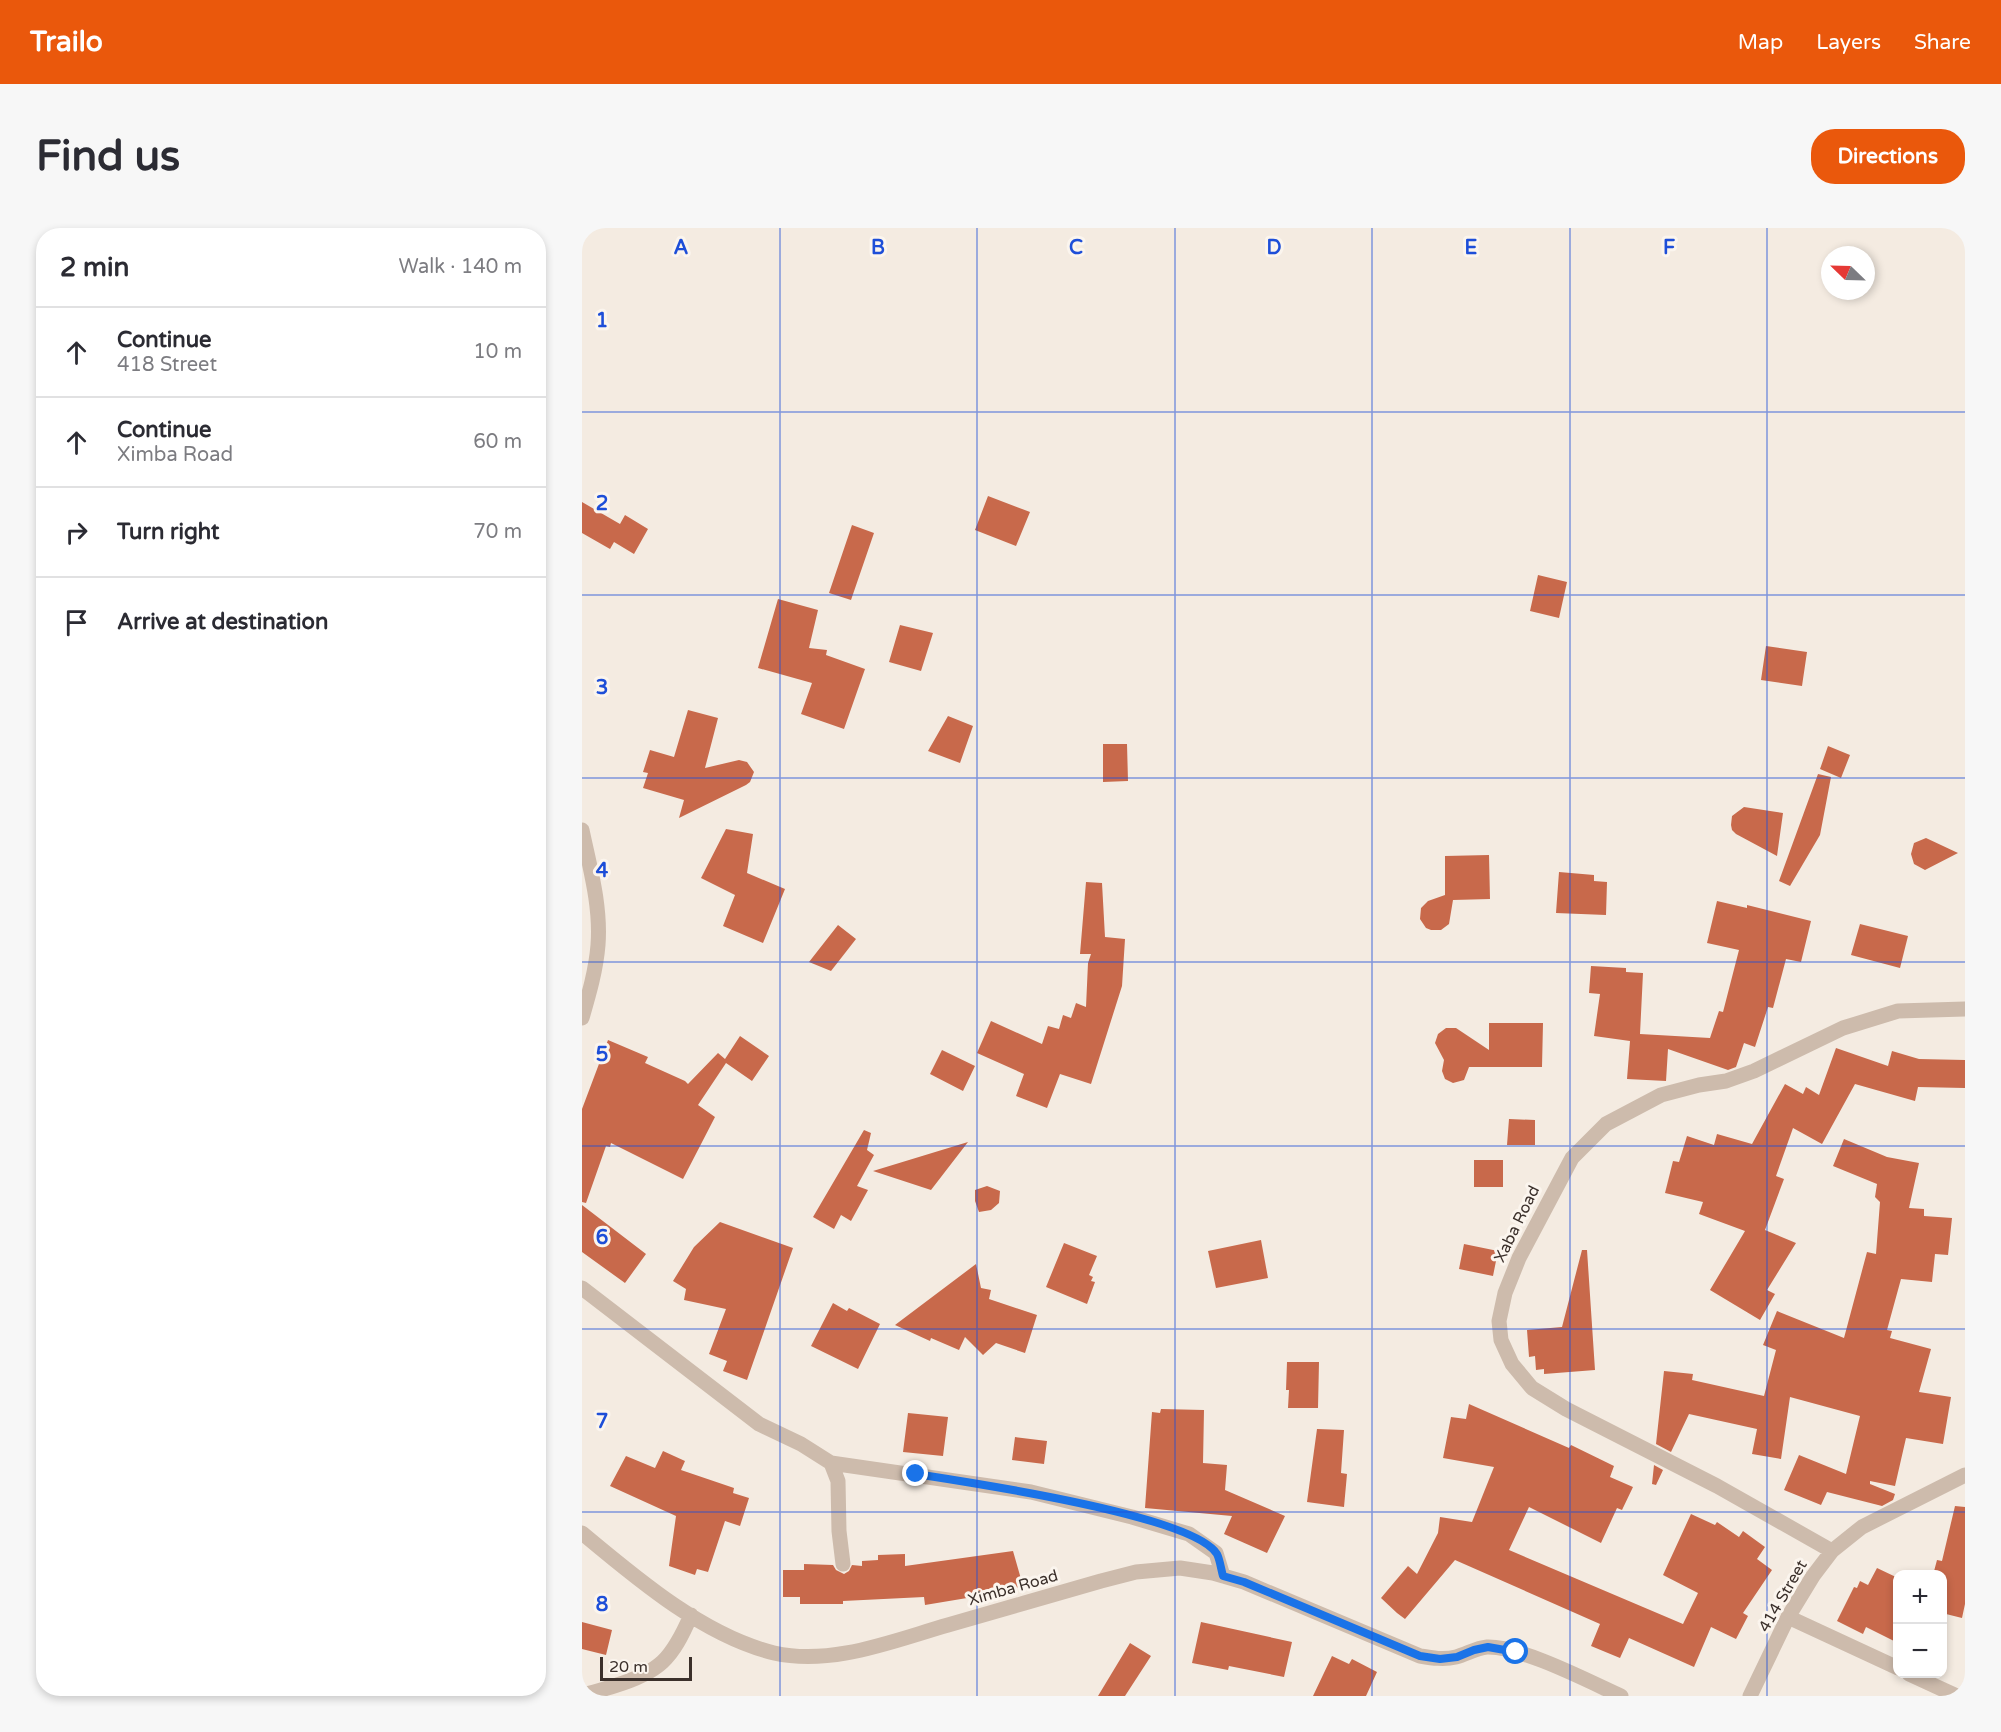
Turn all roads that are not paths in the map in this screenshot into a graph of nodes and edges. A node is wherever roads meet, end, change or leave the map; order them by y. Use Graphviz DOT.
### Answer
graph roads {
  1 [pos="582,830"];
  2 [pos="1965,1009"];
  3 [pos="582,1018"];
  4 [pos="582,1288"];
  5 [pos="831,1463"];
  6 [pos="1965,1475"];
  7 [pos="582,1533"];
  8 [pos="1832,1551"];
  9 [pos="843,1564"];
  10 [pos="1223,1576"];
  11 [pos="691,1615"];
  12 [pos="1788,1617"];
  13 [pos="1893,1666"];
  14 [pos="1918,1678"];
  15 [pos="582,1695"];
  16 [pos="1621,1696"];
  17 [pos="1750,1696"];
  18 [pos="1957,1696"];
  1 -- 3 [label="street"];
  2 -- 8 [label="street, Xaba Road"];
  4 -- 5 [label="street"];
  5 -- 9 [label="street"];
  5 -- 10 [label="street"];
  6 -- 8 [label="street, 414 Street"];
  7 -- 11 [label="street, Ximba Road"];
  8 -- 12 [label="street, 414 Street"];
  10 -- 11 [label="street, Ximba Road"];
  10 -- 16 [label="street, Ximba Road"];
  11 -- 15 [label="street"];
  12 -- 13 [label="street"];
  12 -- 17 [label="street, 414 Street"];
  14 -- 18 [label="street"];
}
